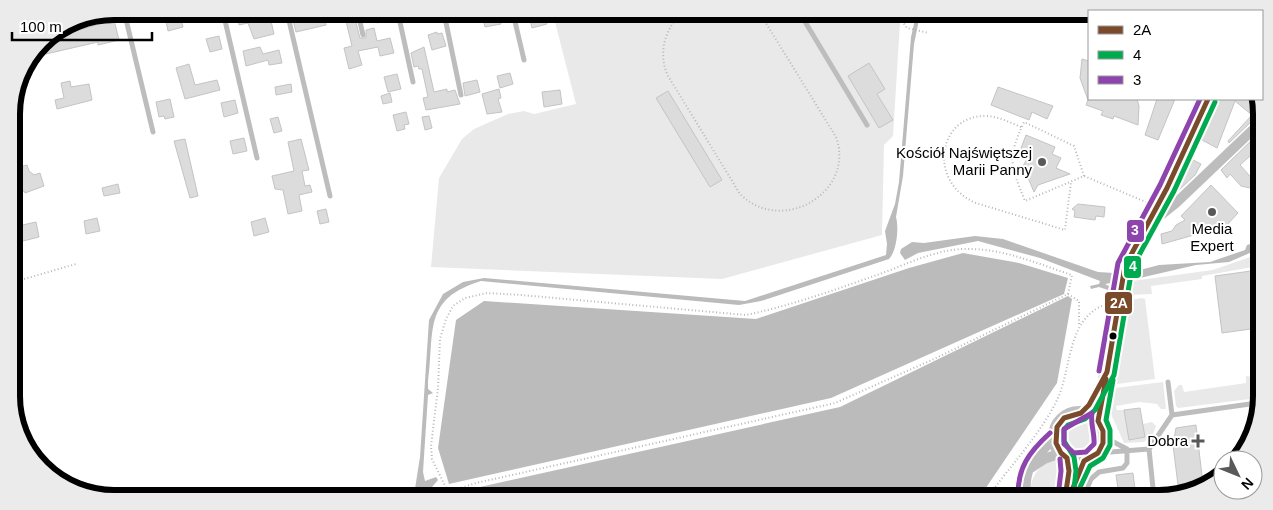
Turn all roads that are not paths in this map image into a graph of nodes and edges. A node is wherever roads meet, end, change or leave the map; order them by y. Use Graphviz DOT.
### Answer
graph roads {
  1 [pos="126,20"];
  2 [pos="225,20"];
  3 [pos="289,20"];
  4 [pos="360,20"];
  5 [pos="400,20"];
  6 [pos="445,20"];
  7 [pos="515,20"];
  8 [pos="804,20"];
  9 [pos="363,35"];
  10 [pos="524,60"];
  11 [pos="413,82"];
  12 [pos="461,95"];
  13 [pos="1208,100"];
  14 [pos="867,125"];
  15 [pos="1253,129"];
  16 [pos="153,132"];
  17 [pos="257,158"];
  18 [pos="330,196"];
  19 [pos="1146,227"];
  20 [pos="1107,372"];
  21 [pos="1168,382"];
  22 [pos="1253,404"];
  23 [pos="1081,413"];
  24 [pos="1172,415"];
  25 [pos="1098,421"];
  26 [pos="1104,437"];
  27 [pos="1055,438"];
  28 [pos="1127,449"];
  29 [pos="1149,449"];
  30 [pos="1098,453"];
  31 [pos="1064,456"];
  32 [pos="1084,461"];
  33 [pos="1027,471"];
  34 [pos="1026,490"];
  35 [pos="1066,490"];
  36 [pos="1071,490"];
  37 [pos="1087,490"];
  38 [pos="1153,490"];
  1 -- 16 [label="lane"];
  2 -- 17 [label="lane"];
  3 -- 18 [label="lane"];
  4 -- 9 [label="lane"];
  5 -- 11 [label="lane"];
  6 -- 12 [label="lane"];
  7 -- 10 [label="lane"];
  8 -- 14 [label="lane"];
  13 -- 19 [label="main road"];
  15 -- 19 [label="street"];
  19 -- 20 [label="main road"];
  20 -- 23 [label="main road"];
  20 -- 25 [label="main road"];
  21 -- 24 [label="lane"];
  22 -- 24 [label="lane"];
  23 -- 25 [label="main road"];
  23 -- 27 [label="main road"];
  24 -- 29 [label="lane"];
  25 -- 26 [label="main road"];
  26 -- 28 [label="lane"];
  26 -- 30 [label="main road"];
  27 -- 31 [label="main road"];
  27 -- 33 [label="street"];
  28 -- 29 [label="lane"];
  28 -- 30 [label="lane"];
  28 -- 37 [label="lane"];
  29 -- 38 [label="lane"];
  30 -- 32 [label="main road"];
  31 -- 32 [label="main road"];
  31 -- 33 [label="street"];
  31 -- 35 [label="main road"];
  32 -- 36 [label="main road"];
  33 -- 34 [label="street"];
}
